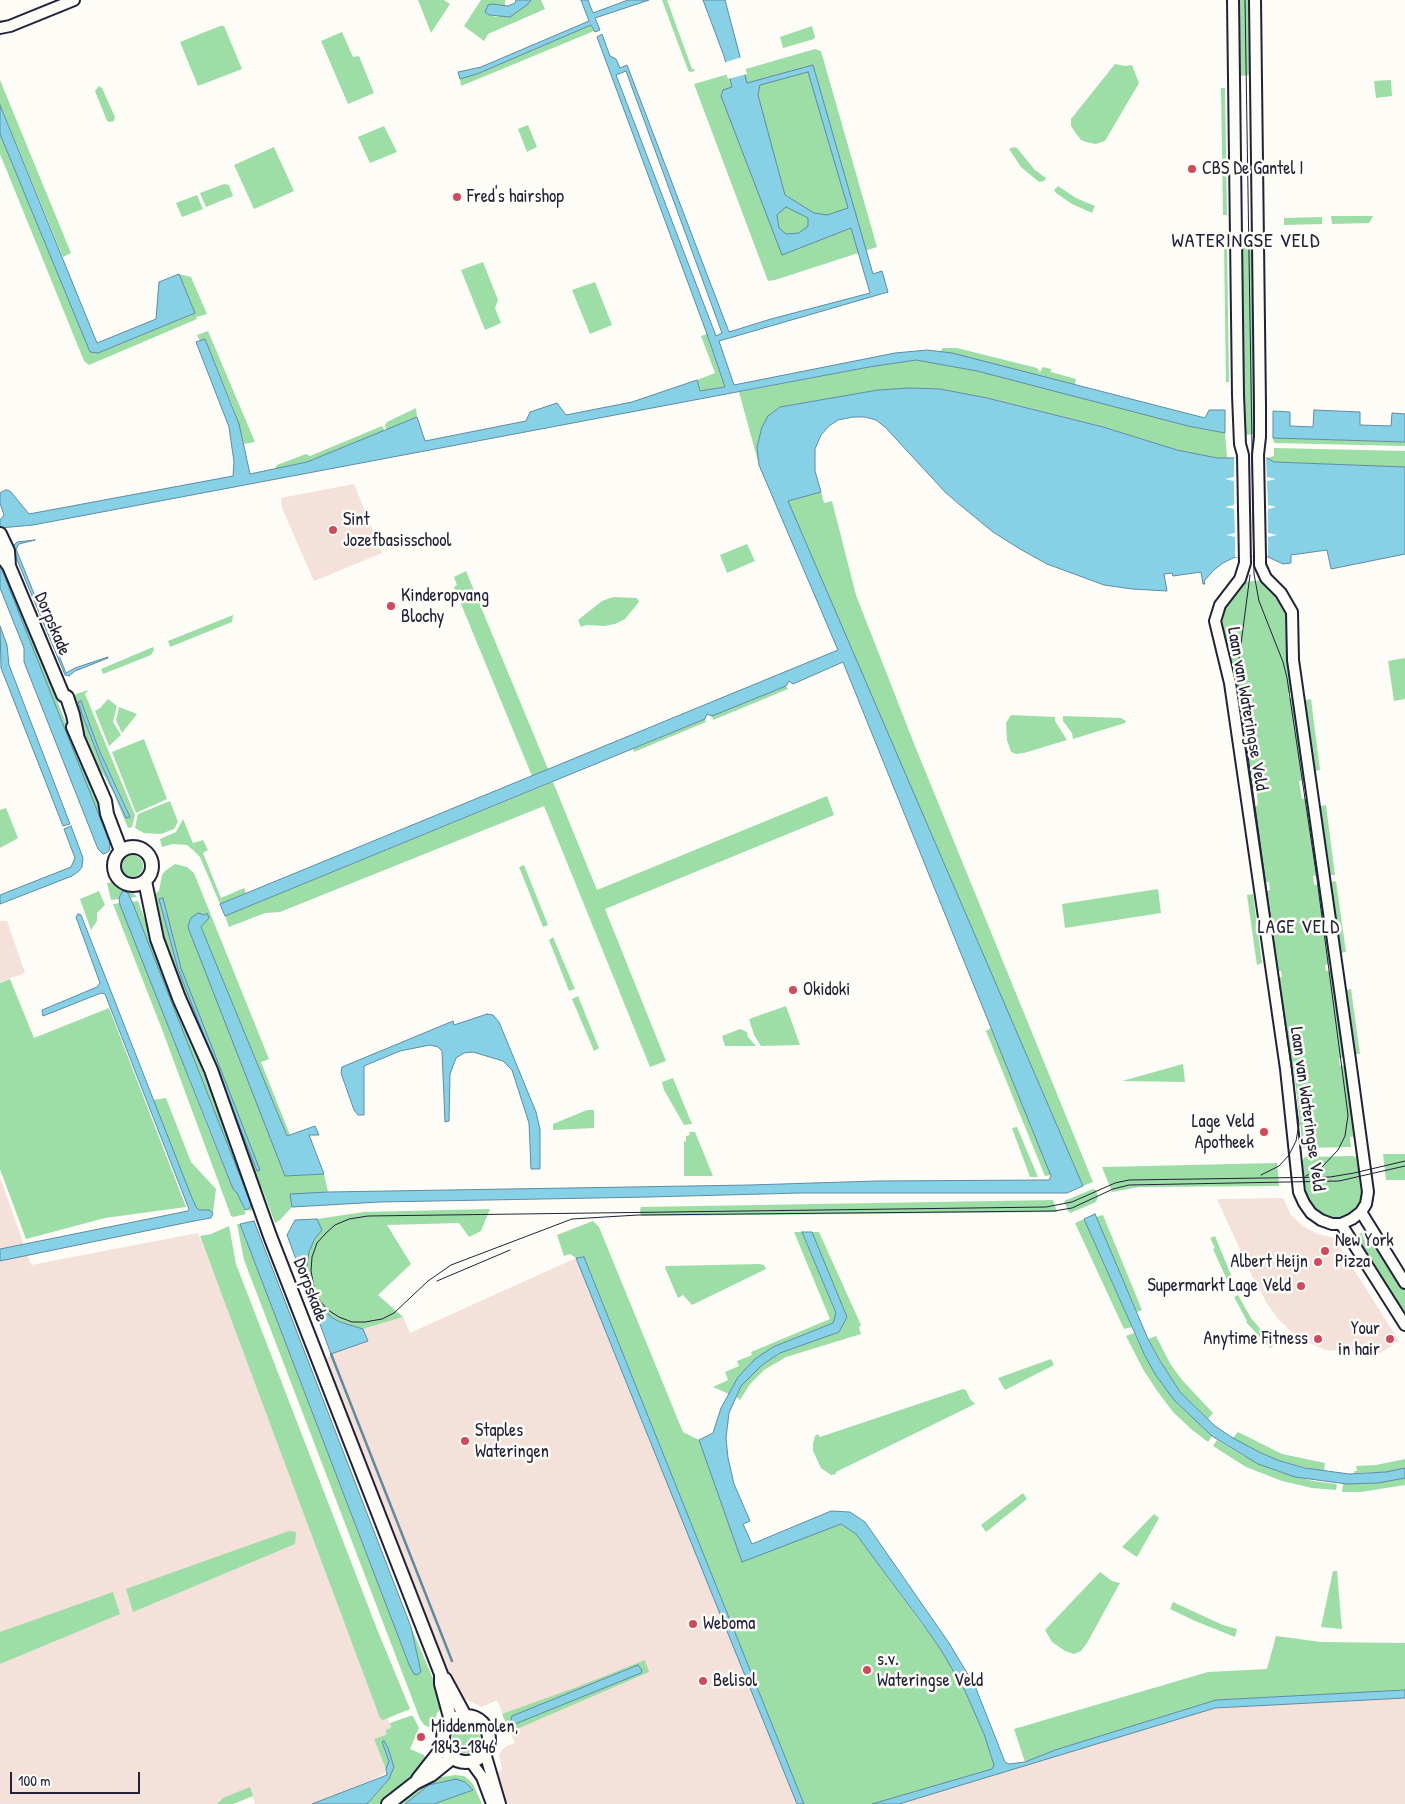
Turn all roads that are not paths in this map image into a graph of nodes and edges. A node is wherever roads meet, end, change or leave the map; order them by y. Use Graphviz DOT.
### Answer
graph roads {
  1 [pos="74,0"];
  2 [pos="1233,0"];
  3 [pos="1255,0"];
  4 [pos="0,28"];
  5 [pos="0,534"];
  6 [pos="0,554"];
  7 [pos="9,566"];
  8 [pos="126,849"];
  9 [pos="140,883"];
  10 [pos="1361,1212"];
  11 [pos="1341,1224"];
  12 [pos="1405,1283"];
  13 [pos="1405,1325"];
  14 [pos="440,1674"];
  15 [pos="465,1716"];
  16 [pos="451,1721"];
  17 [pos="444,1746"];
  18 [pos="485,1753"];
  19 [pos="452,1758"];
  20 [pos="472,1762"];
  21 [pos="415,1782"];
  22 [pos="388,1804"];
  23 [pos="492,1804"];
  24 [pos="500,1804"];
  1 -- 4 [label="street"];
  2 -- 11 [label="street, Laan van Wateringse Veld"];
  3 -- 10 [label="street"];
  5 -- 7 [label="main road, Dorpskade"];
  6 -- 7 [label="main road, Dorpskade"];
  7 -- 8 [label="main road, Dorpskade"];
  8 -- 9 [label="main road"];
  8 -- 9 [label="main road"];
  9 -- 14 [label="main road, Dorpskade"];
  10 -- 11 [label="street"];
  10 -- 12 [label="street"];
  11 -- 13 [label="street"];
  14 -- 15 [label="main road, Dorpskade"];
  14 -- 16 [label="main road, Dorpskade"];
  15 -- 16 [label="main road"];
  15 -- 18 [label="main road"];
  16 -- 17 [label="main road"];
  17 -- 19 [label="main road"];
  17 -- 21 [label="main road"];
  18 -- 20 [label="main road"];
  18 -- 24 [label="street"];
  19 -- 20 [label="main road"];
  19 -- 21 [label="main road"];
  20 -- 23 [label="street"];
  21 -- 22 [label="main road"];
}
